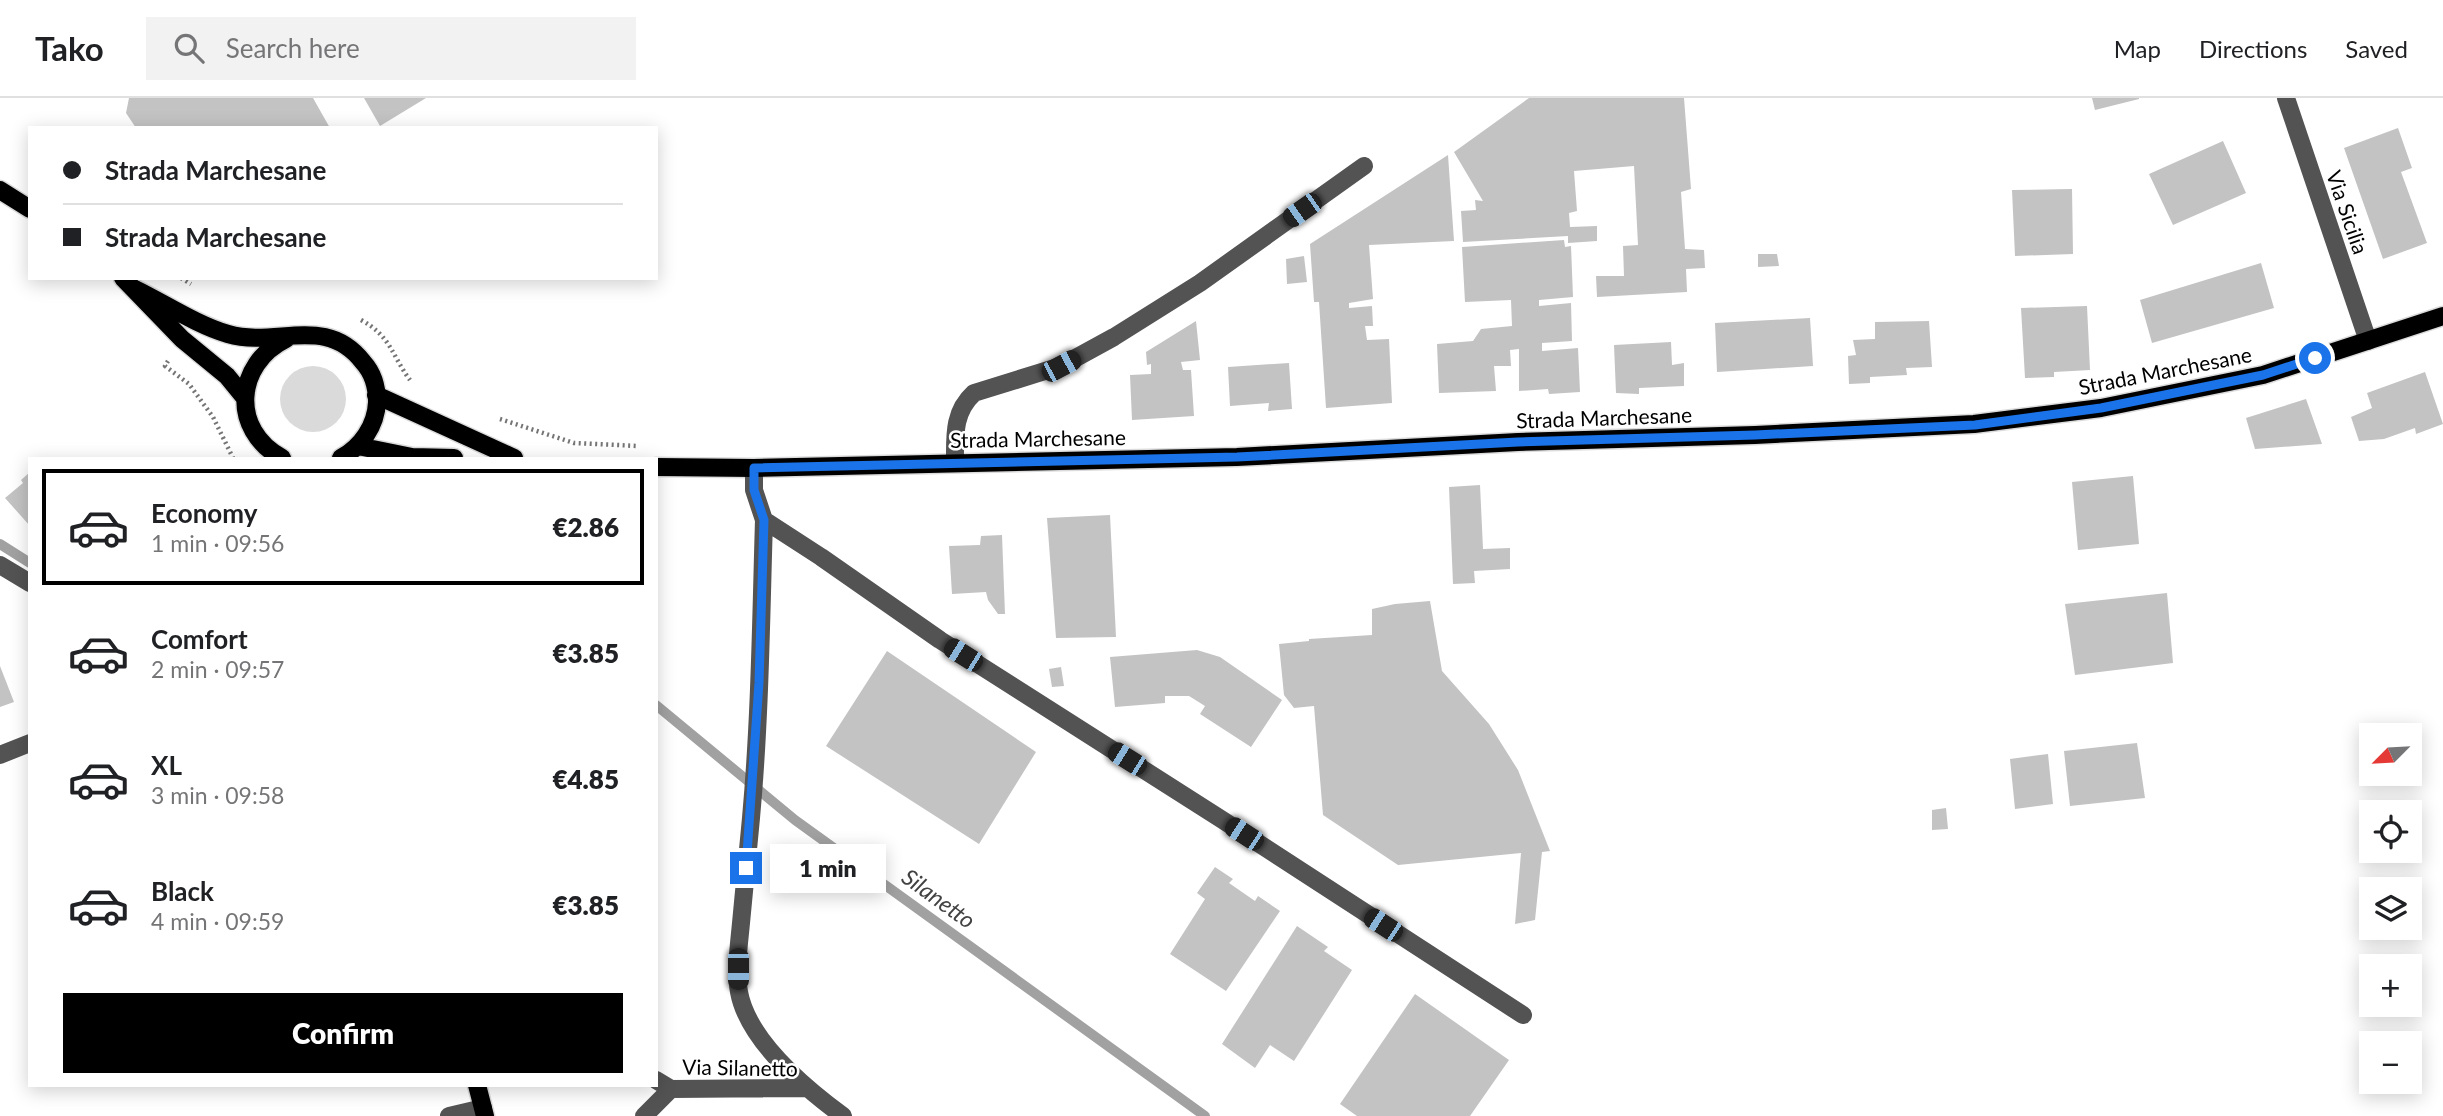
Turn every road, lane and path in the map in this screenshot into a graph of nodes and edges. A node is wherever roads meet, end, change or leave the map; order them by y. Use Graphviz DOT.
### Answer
graph roads {
  1 [pos="2286,98"];
  2 [pos="1364,166"];
  3 [pos="0,190"];
  4 [pos="28,208"];
  5 [pos="129,284"];
  6 [pos="2443,316"];
  7 [pos="358,318"];
  8 [pos="289,338"];
  9 [pos="2368,341"];
  10 [pos="413,385"];
  11 [pos="376,395"];
  12 [pos="245,398"];
  13 [pos="492,416"];
  14 [pos="358,446"];
  15 [pos="643,446"];
  16 [pos="261,450"];
  17 [pos="279,457"];
  18 [pos="343,457"];
  19 [pos="412,457"];
  20 [pos="512,457"];
  21 [pos="954,463"];
  22 [pos="658,467"];
  23 [pos="754,468"];
  24 [pos="764,520"];
  25 [pos="0,565"];
  26 [pos="28,582"];
  27 [pos="28,744"];
  28 [pos="0,755"];
  29 [pos="1522,1015"];
  30 [pos="664,1084"];
  31 [pos="478,1087"];
  32 [pos="806,1088"];
  33 [pos="484,1112"];
  34 [pos="449,1116"];
  35 [pos="644,1116"];
  36 [pos="843,1116"];
  1 -- 9 [label="street, Via Sicilia"];
  2 -- 21 [label="street"];
  3 -- 4 [label="main road"];
  5 -- 8 [label="main road"];
  5 -- 12 [label="main road"];
  6 -- 9 [label="main road, Strada Marchesane"];
  7 -- 10 [label="path"];
  8 -- 11 [label="main road"];
  8 -- 12 [label="main road"];
  9 -- 21 [label="main road, Strada Marchesane"];
  11 -- 14 [label="main road"];
  11 -- 20 [label="main road"];
  12 -- 16 [label="main road"];
  13 -- 15 [label="path"];
  14 -- 18 [label="main road"];
  14 -- 19 [label="main road"];
  16 -- 17 [label="main road"];
  21 -- 23 [label="main road, Strada Marchesane"];
  22 -- 23 [label="main road, Strada Marchesane"];
  23 -- 24 [label="street"];
  24 -- 29 [label="street"];
  24 -- 32 [label="street"];
  25 -- 26 [label="street"];
  27 -- 28 [label="street"];
  30 -- 32 [label="street, Via Silanetto"];
  30 -- 35 [label="street, Via Silanetto"];
  31 -- 33 [label="main road"];
  32 -- 36 [label="street, Via Silanetto"];
  33 -- 34 [label="street"];
}
